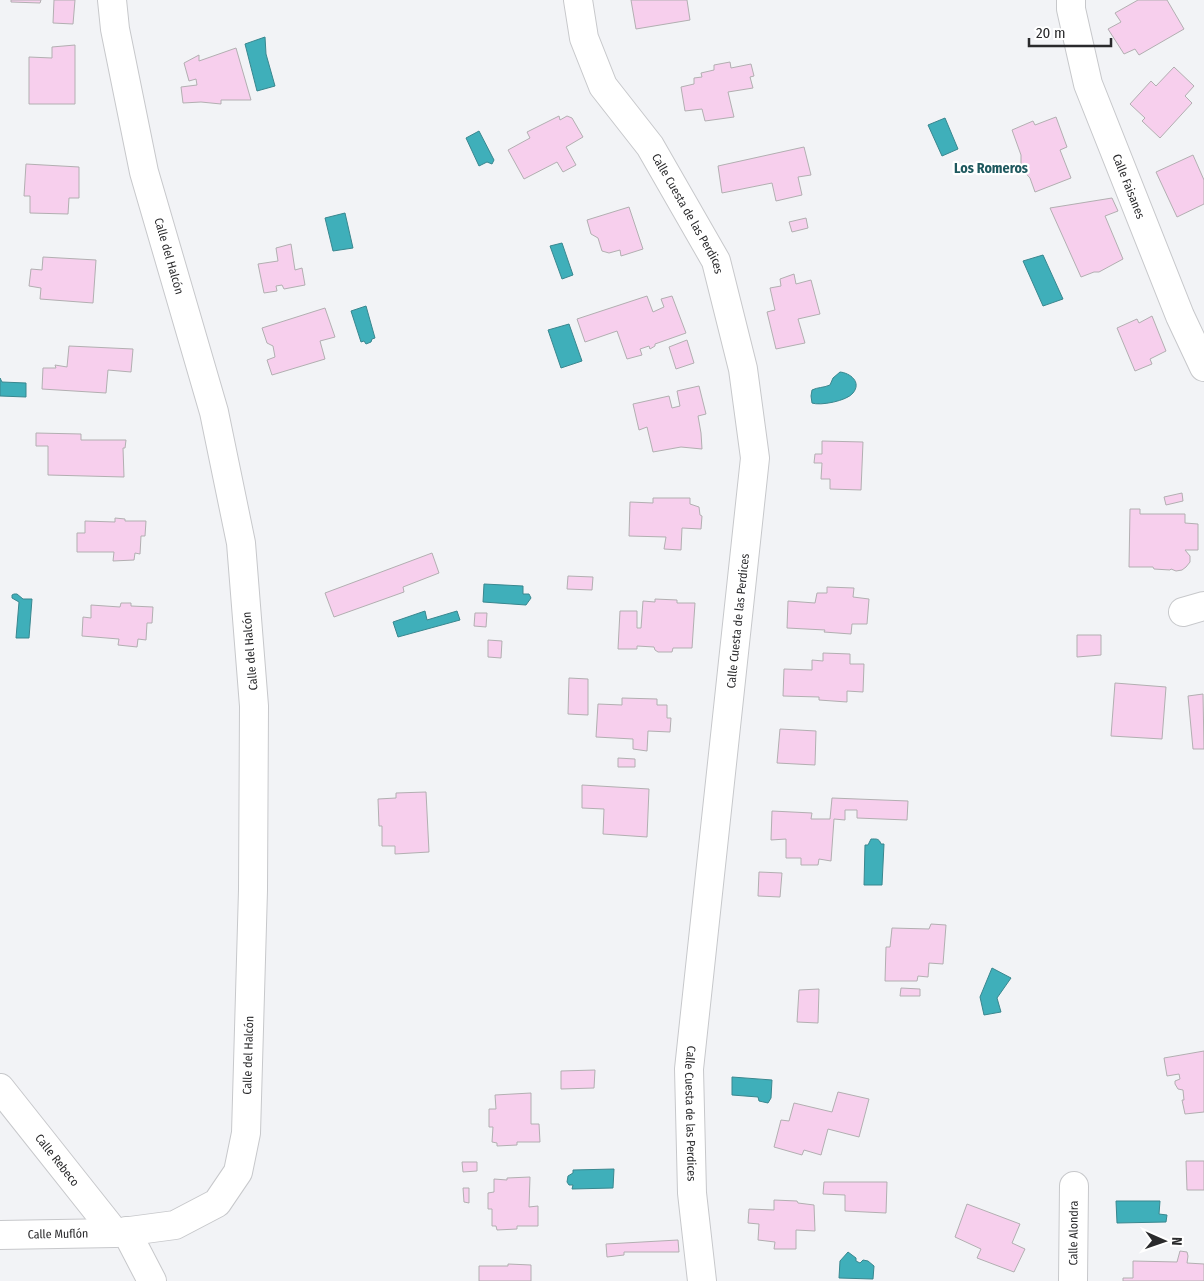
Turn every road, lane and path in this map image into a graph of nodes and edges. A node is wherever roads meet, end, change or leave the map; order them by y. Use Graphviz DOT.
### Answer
graph roads {
  1 [pos="112,0"];
  2 [pos="578,0"];
  3 [pos="1071,0"];
  4 [pos="1204,367"];
  5 [pos="0,1088"];
  6 [pos="1074,1186"];
  7 [pos="120,1232"];
  8 [pos="0,1235"];
  9 [pos="152,1281"];
  10 [pos="702,1281"];
  11 [pos="1073,1281"];
  1 -- 7 [label="street, Calle del Halcón"];
  2 -- 10 [label="street, Calle Cuesta de las Perdices"];
  3 -- 4 [label="street, Calle Faisanes"];
  5 -- 7 [label="street, Calle Rebeco"];
  6 -- 11 [label="street, Calle Alondra"];
  7 -- 8 [label="street, Calle Muflón"];
  7 -- 9 [label="street, Calle Rebeco"];
}
